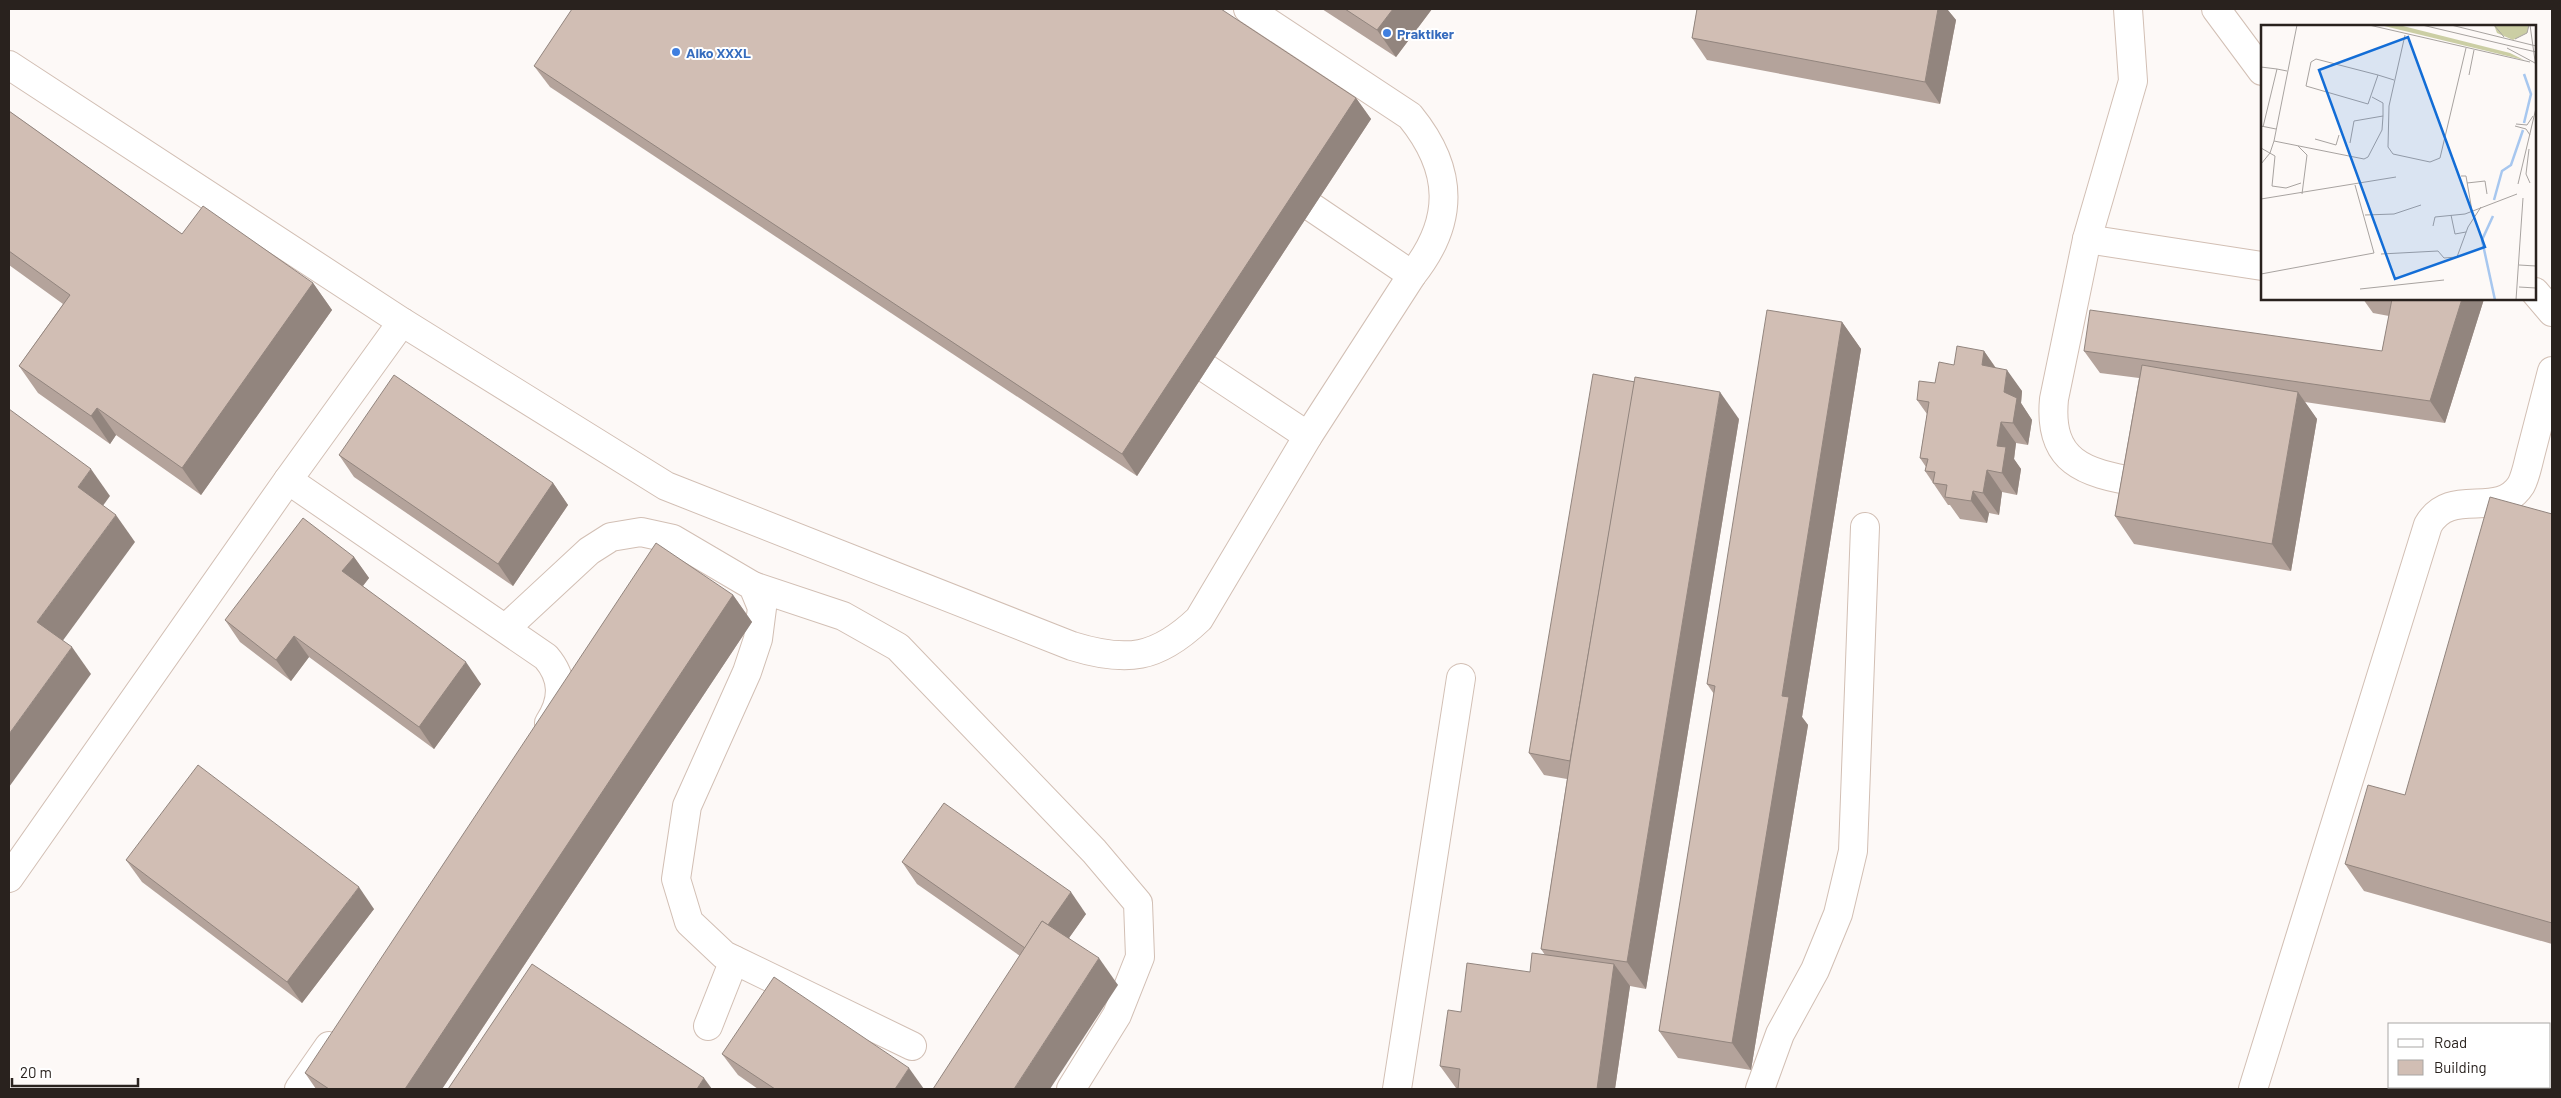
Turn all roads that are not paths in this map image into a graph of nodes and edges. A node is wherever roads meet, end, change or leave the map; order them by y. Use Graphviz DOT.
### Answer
graph roads {
  1 [pos="1248,9"];
  2 [pos="2128,9"];
  3 [pos="2216,9"];
  4 [pos="9,65"];
  5 [pos="2261,70"];
  6 [pos="1313,208"];
  7 [pos="2087,239"];
  8 [pos="2261,266"];
  9 [pos="1412,275"];
  10 [pos="2536,293"];
  11 [pos="2552,312"];
  12 [pos="402,322"];
  13 [pos="1207,369"];
  14 [pos="2552,371"];
  15 [pos="1308,436"];
  16 [pos="288,480"];
  17 [pos="2138,482"];
  18 [pos="1865,527"];
  19 [pos="752,586"];
  20 [pos="506,628"];
  21 [pos="1461,678"];
  22 [pos="537,740"];
  23 [pos="9,878"];
  24 [pos="734,960"];
  25 [pos="343,1024"];
  26 [pos="708,1026"];
  27 [pos="912,1046"];
  28 [pos="299,1089"];
  29 [pos="1071,1089"];
  30 [pos="1397,1089"];
  31 [pos="1760,1089"];
  32 [pos="2253,1089"];
  1 -- 9 [label="lane"];
  2 -- 7 [label="lane"];
  3 -- 5 [label="lane"];
  4 -- 12 [label="lane"];
  6 -- 9 [label="lane"];
  7 -- 8 [label="lane"];
  7 -- 17 [label="lane"];
  9 -- 15 [label="lane"];
  10 -- 11 [label="lane"];
  12 -- 15 [label="lane"];
  12 -- 16 [label="lane"];
  13 -- 15 [label="lane"];
  14 -- 32 [label="lane"];
  16 -- 20 [label="lane"];
  16 -- 23 [label="lane"];
  18 -- 31 [label="lane"];
  19 -- 20 [label="lane"];
  19 -- 24 [label="lane"];
  19 -- 29 [label="lane"];
  20 -- 22 [label="lane"];
  21 -- 30 [label="lane"];
  24 -- 26 [label="lane"];
  24 -- 27 [label="lane"];
  25 -- 28 [label="lane"];
}
